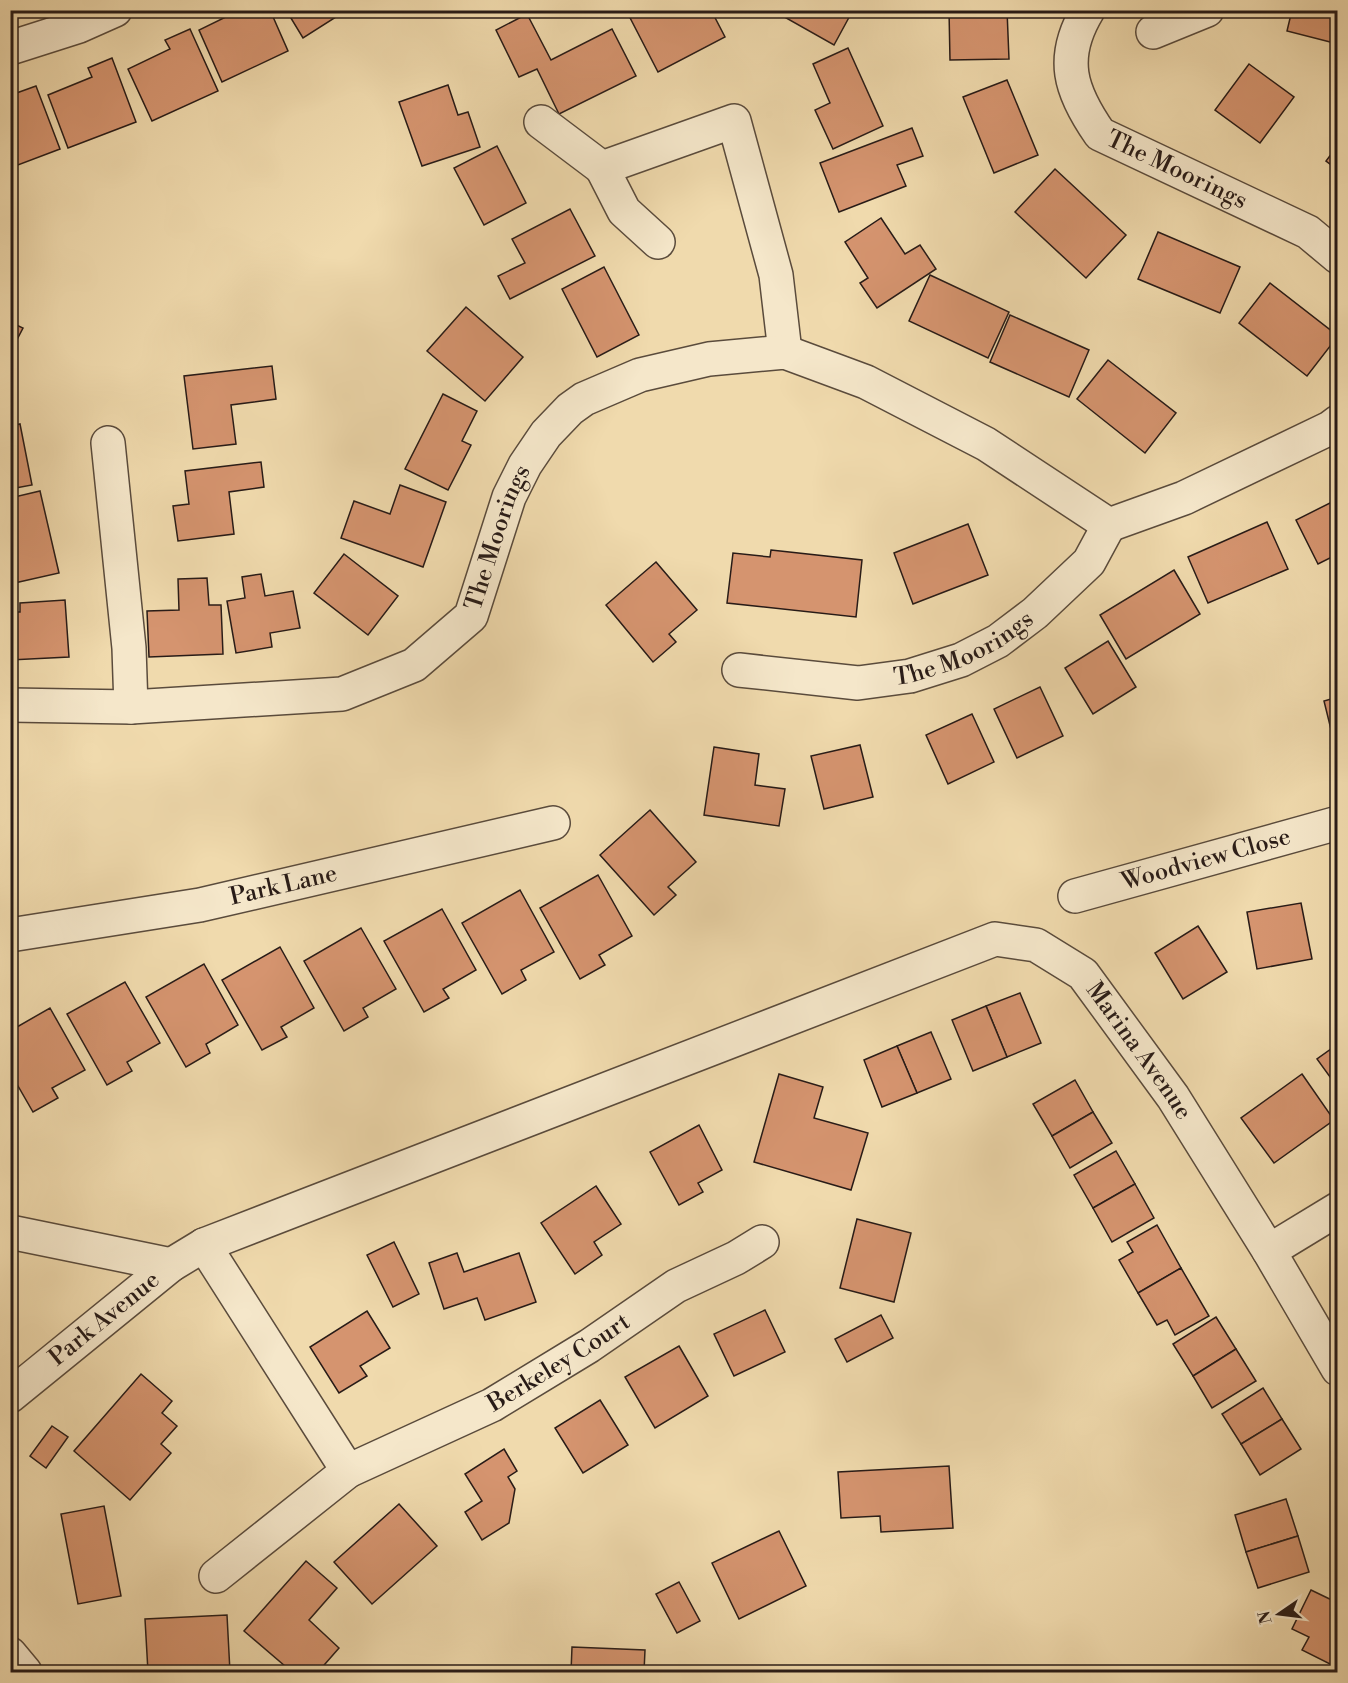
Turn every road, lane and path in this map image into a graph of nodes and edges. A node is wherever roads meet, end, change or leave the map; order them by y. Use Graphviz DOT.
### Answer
graph roads {
  1 [pos="115,10"];
  2 [pos="1088,10"];
  3 [pos="1207,10"];
  4 [pos="1152,32"];
  5 [pos="10,48"];
  6 [pos="541,122"];
  7 [pos="602,168"];
  8 [pos="658,242"];
  9 [pos="1338,257"];
  10 [pos="784,352"];
  11 [pos="1338,422"];
  12 [pos="108,443"];
  13 [pos="1109,525"];
  14 [pos="739,670"];
  15 [pos="10,705"];
  16 [pos="131,707"];
  17 [pos="553,823"];
  18 [pos="1338,823"];
  19 [pos="1075,896"];
  20 [pos="10,935"];
  21 [pos="1338,1209"];
  22 [pos="10,1232"];
  23 [pos="762,1242"];
  24 [pos="204,1245"];
  25 [pos="1269,1251"];
  26 [pos="171,1266"];
  27 [pos="1338,1369"];
  28 [pos="10,1396"];
  29 [pos="348,1471"];
  30 [pos="216,1576"];
  31 [pos="10,1654"];
  32 [pos="26,1672"];
  1 -- 5 [label="street"];
  2 -- 9 [label="street, The Moorings"];
  3 -- 4 [label="street"];
  6 -- 7 [label="street"];
  7 -- 8 [label="street"];
  7 -- 10 [label="street"];
  10 -- 13 [label="street, The Moorings"];
  10 -- 16 [label="street, The Moorings"];
  11 -- 13 [label="street"];
  12 -- 16 [label="street"];
  13 -- 14 [label="street, The Moorings"];
  15 -- 16 [label="street, The Moorings"];
  17 -- 20 [label="street, Park Lane"];
  18 -- 19 [label="street, Woodview Close"];
  21 -- 25 [label="street"];
  22 -- 26 [label="street"];
  23 -- 29 [label="street, Berkeley Court"];
  24 -- 25 [label="street, Marina Avenue"];
  24 -- 26 [label="street, Park Avenue"];
  24 -- 29 [label="street"];
  25 -- 27 [label="street, Marina Avenue"];
  26 -- 28 [label="street, Park Avenue"];
  29 -- 30 [label="street, Berkeley Court"];
  31 -- 32 [label="street"];
}
